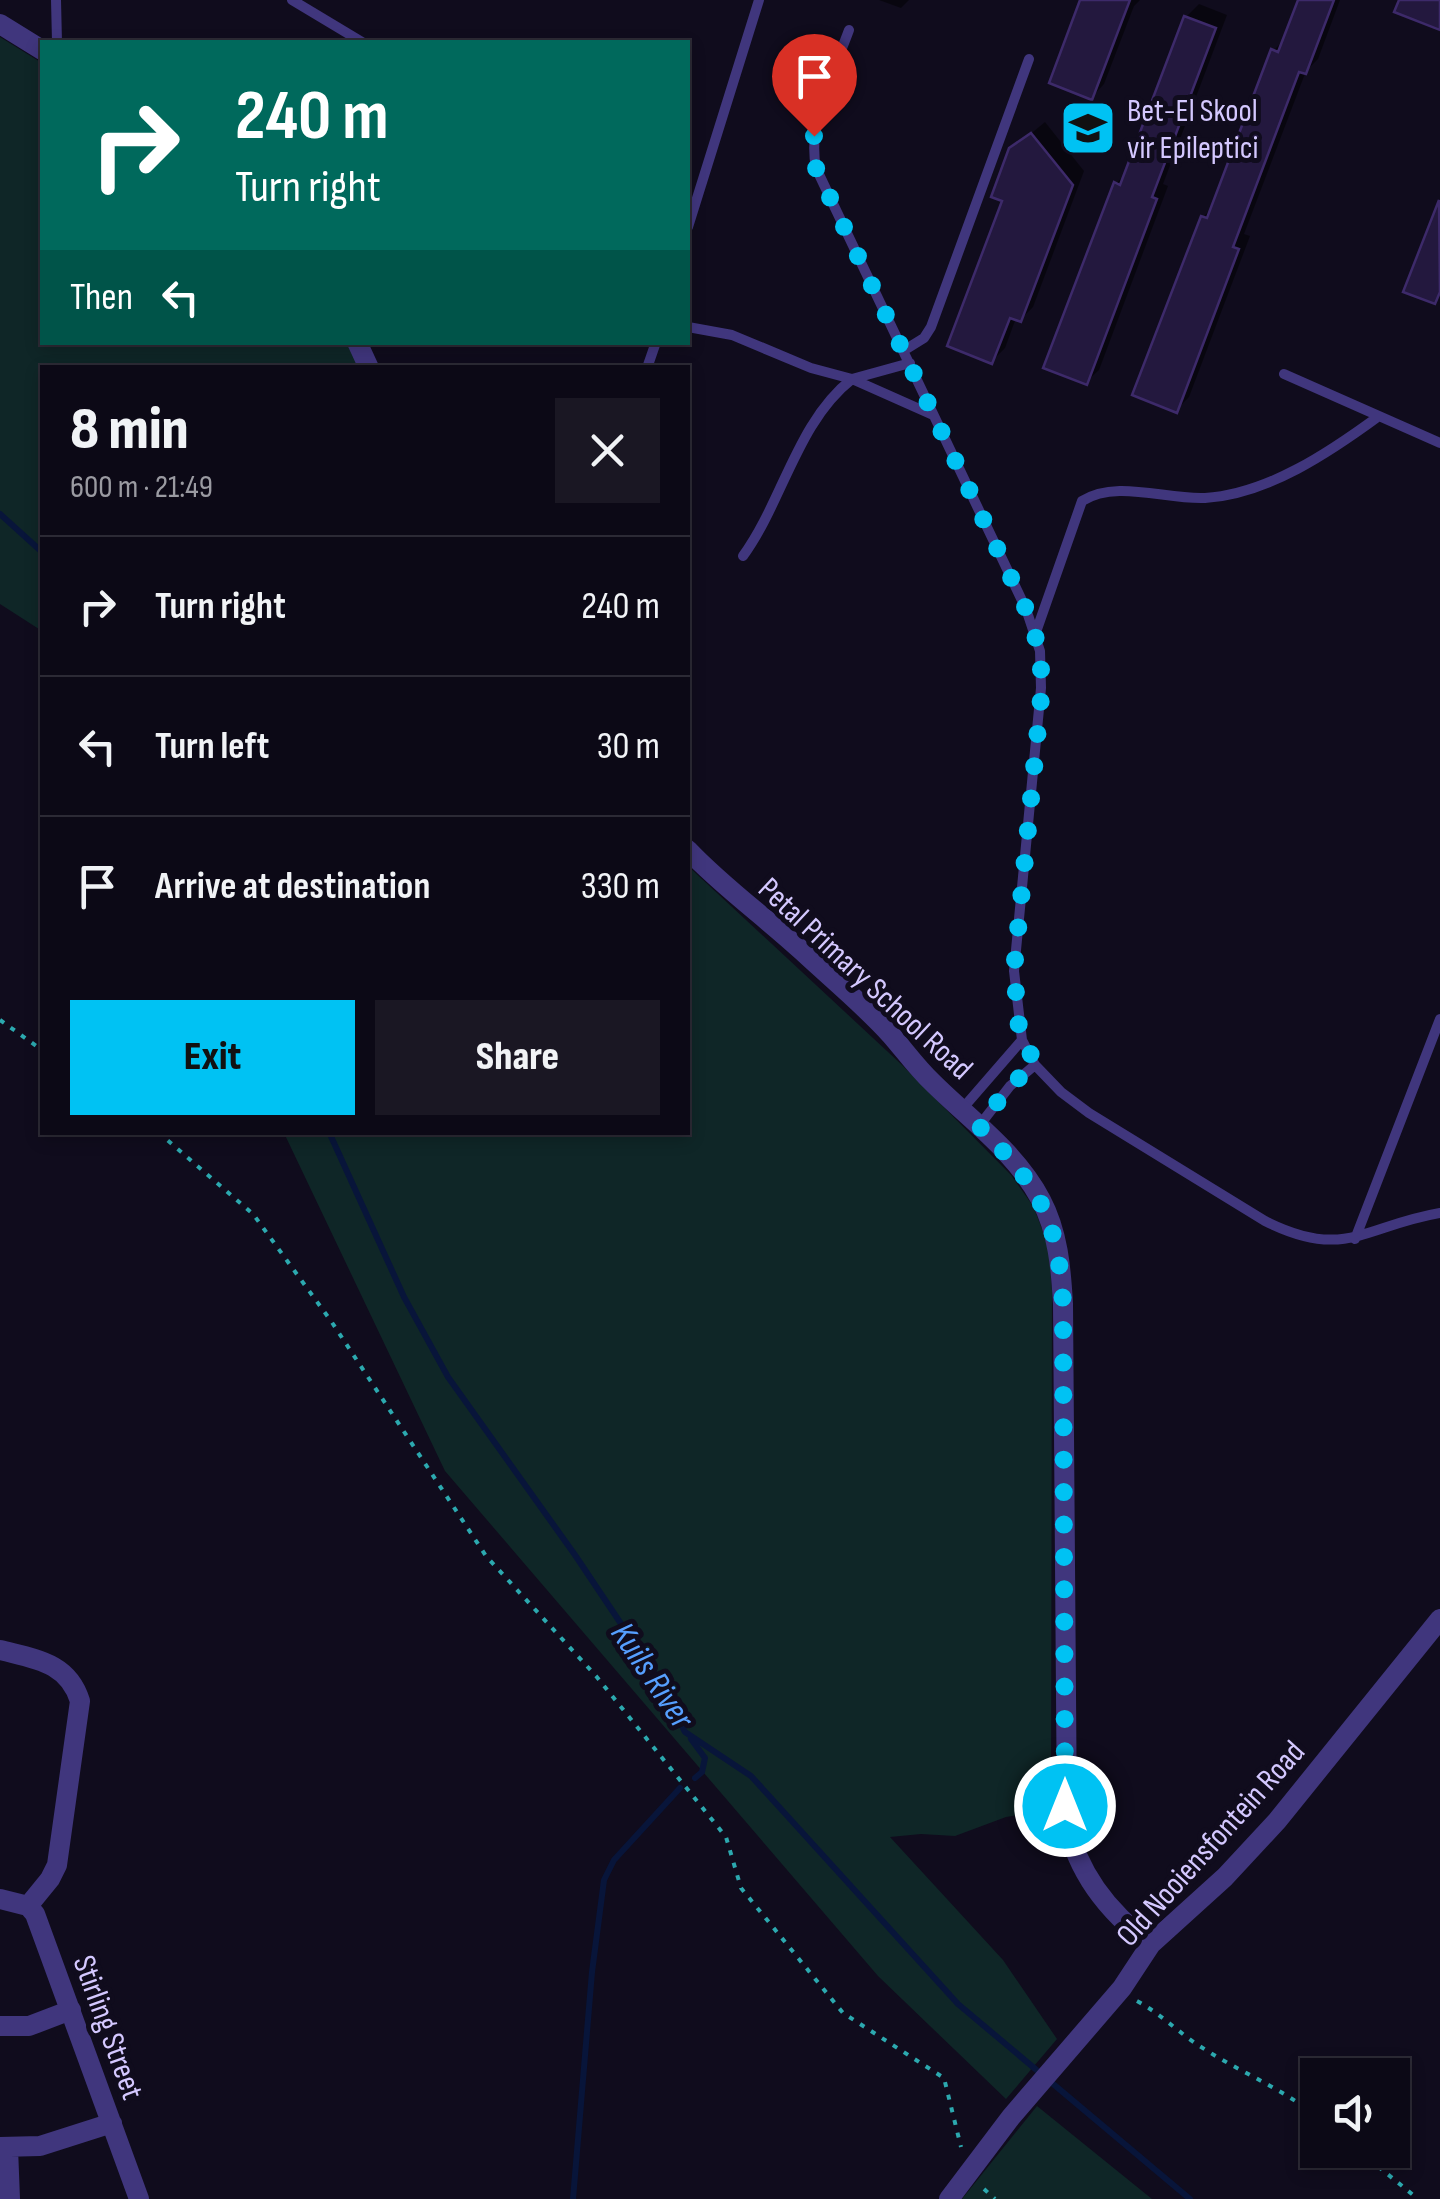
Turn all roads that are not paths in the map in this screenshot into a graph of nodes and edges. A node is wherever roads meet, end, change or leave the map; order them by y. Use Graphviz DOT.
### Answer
graph roads {
  1 [pos="56,0"];
  2 [pos="292,0"];
  3 [pos="758,0"];
  4 [pos="0,24"];
  5 [pos="850,30"];
  6 [pos="57,40"];
  7 [pos="359,40"];
  8 [pos="40,49"];
  9 [pos="1029,59"];
  10 [pos="690,221"];
  11 [pos="690,328"];
  12 [pos="903,350"];
  13 [pos="910,363"];
  14 [pos="1284,374"];
  15 [pos="852,379"];
  16 [pos="934,414"];
  17 [pos="1379,416"];
  18 [pos="1440,443"];
  19 [pos="742,556"];
  20 [pos="1036,633"];
  21 [pos="690,852"];
  22 [pos="1440,1019"];
  23 [pos="1022,1040"];
  24 [pos="1035,1064"];
  25 [pos="963,1108"];
  26 [pos="979,1126"];
  27 [pos="1440,1212"];
  28 [pos="1355,1239"];
  29 [pos="1440,1620"];
  30 [pos="0,1650"];
  31 [pos="0,1899"];
  32 [pos="28,1906"];
  33 [pos="1151,1944"];
  34 [pos="71,2010"];
  35 [pos="0,2026"];
  36 [pos="112,2123"];
  37 [pos="4,2148"];
  38 [pos="10,2199"];
  39 [pos="139,2199"];
  40 [pos="949,2199"];
  1 -- 6 [label="lane"];
  2 -- 7 [label="lane"];
  3 -- 10 [label="lane"];
  4 -- 8 [label="street"];
  5 -- 12 [label="lane"];
  9 -- 12 [label="lane"];
  11 -- 15 [label="lane"];
  12 -- 13 [label="lane"];
  13 -- 15 [label="lane"];
  13 -- 16 [label="lane"];
  14 -- 17 [label="lane"];
  15 -- 16 [label="lane"];
  15 -- 19 [label="lane"];
  16 -- 20 [label="lane"];
  17 -- 18 [label="lane"];
  17 -- 20 [label="lane"];
  20 -- 23 [label="lane"];
  21 -- 25 [label="street, Petal Primary School Road"];
  22 -- 28 [label="lane"];
  23 -- 24 [label="lane"];
  23 -- 25 [label="lane"];
  24 -- 26 [label="lane"];
  24 -- 28 [label="lane"];
  25 -- 26 [label="street, Petal Primary School Road"];
  26 -- 33 [label="street, Petal Primary School Road"];
  27 -- 28 [label="lane"];
  29 -- 33 [label="street, Old Nooiensfontein Road"];
  30 -- 32 [label="street"];
  31 -- 32 [label="street"];
  32 -- 34 [label="street, Stirling Street"];
  33 -- 40 [label="street, Old Nooiensfontein Road"];
  34 -- 35 [label="street"];
  34 -- 36 [label="street, Stirling Street"];
  36 -- 37 [label="street"];
  36 -- 39 [label="street, Stirling Street"];
  37 -- 38 [label="street"];
}
